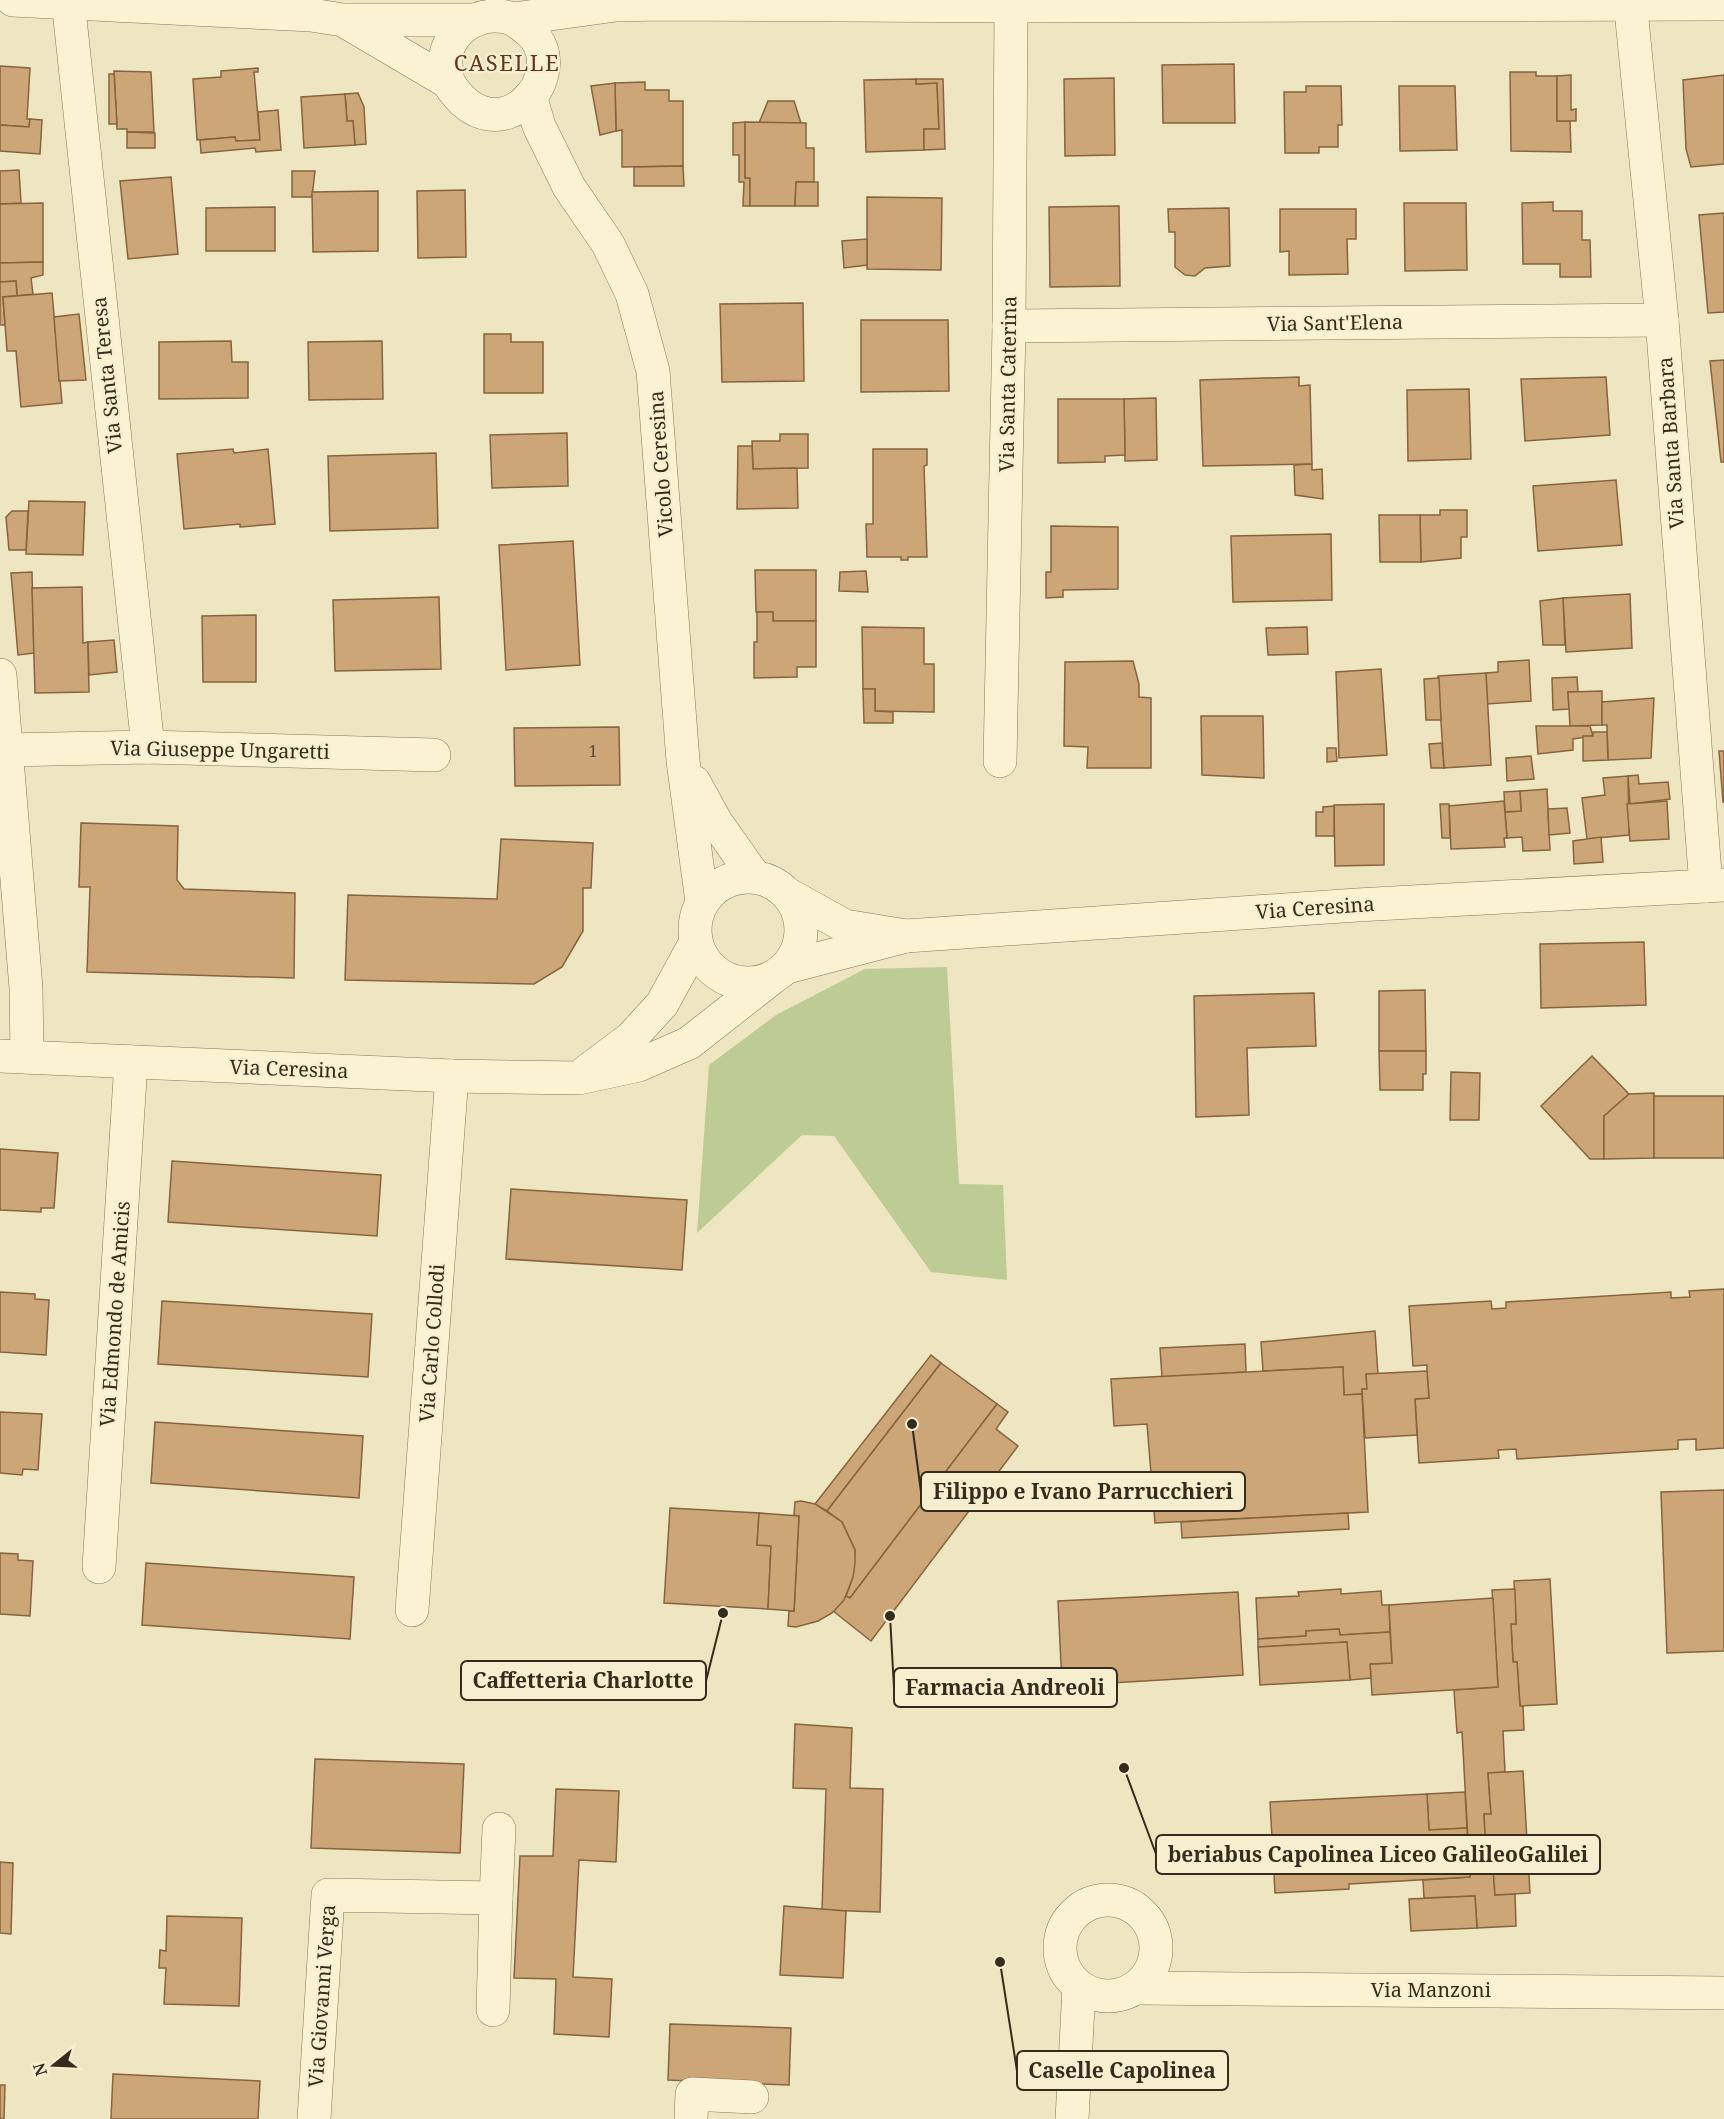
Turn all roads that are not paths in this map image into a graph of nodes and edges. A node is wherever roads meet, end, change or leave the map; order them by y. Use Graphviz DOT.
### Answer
graph roads {
  1 [pos="13,0"];
  2 [pos="68,1"];
  3 [pos="1630,1"];
  4 [pos="629,3"];
  5 [pos="1724,4"];
  6 [pos="1011,6"];
  7 [pos="322,12"];
  8 [pos="514,19"];
  9 [pos="474,20"];
  10 [pos="542,51"];
  11 [pos="448,82"];
  12 [pos="531,99"];
  13 [pos="499,114"];
  14 [pos="569,187"];
  15 [pos="1662,320"];
  16 [pos="1009,326"];
  17 [pos="0,675"];
  18 [pos="148,747"];
  19 [pos="6,750"];
  20 [pos="434,755"];
  21 [pos="683,761"];
  22 [pos="1000,761"];
  23 [pos="754,876"];
  24 [pos="1715,886"];
  25 [pos="789,895"];
  26 [pos="702,902"];
  27 [pos="906,936"];
  28 [pos="696,942"];
  29 [pos="779,973"];
  30 [pos="14,1057"];
  31 [pos="131,1062"];
  32 [pos="452,1076"];
  33 [pos="579,1078"];
  34 [pos="99,1567"];
  35 [pos="412,1610"];
  36 [pos="499,1829"];
  37 [pos="496,1898"];
  38 [pos="1156,1936"];
  39 [pos="1079,1988"];
  40 [pos="1138,1988"];
  41 [pos="1200,1989"];
  42 [pos="1724,1993"];
  43 [pos="493,2010"];
  44 [pos="752,2097"];
  45 [pos="314,2119"];
  46 [pos="691,2119"];
  47 [pos="1072,2119"];
  1 -- 2 [label="street"];
  2 -- 7 [label="street"];
  2 -- 18 [label="street, Via Santa Teresa"];
  3 -- 5 [label="street"];
  3 -- 6 [label="street"];
  3 -- 15 [label="street, Via Santa Barbara"];
  4 -- 6 [label="street"];
  4 -- 8 [label="street"];
  4 -- 10 [label="street"];
  6 -- 16 [label="street, Via Santa Caterina"];
  7 -- 9 [label="street"];
  7 -- 11 [label="street"];
  8 -- 9 [label="street"];
  8 -- 10 [label="street"];
  9 -- 11 [label="street"];
  10 -- 12 [label="street"];
  11 -- 13 [label="street"];
  12 -- 13 [label="street"];
  12 -- 14 [label="street, Vicolo Ceresina"];
  13 -- 14 [label="street, Vicolo Ceresina"];
  14 -- 21 [label="street, Vicolo Ceresina"];
  15 -- 16 [label="street, Via Sant'Elena"];
  15 -- 24 [label="street, Via Santa Barbara"];
  16 -- 22 [label="street, Via Santa Caterina"];
  17 -- 19 [label="street"];
  18 -- 19 [label="street, Via Giuseppe Ungaretti"];
  18 -- 20 [label="street, Via Giuseppe Ungaretti"];
  19 -- 30 [label="street"];
  21 -- 23 [label="street, Vicolo Ceresina"];
  21 -- 26 [label="street, Vicolo Ceresina"];
  23 -- 25 [label="street, Via Ceresina"];
  23 -- 26 [label="street"];
  24 -- 27 [label="street, Via Ceresina"];
  25 -- 27 [label="street, Via Ceresina"];
  25 -- 29 [label="street, Via Ceresina"];
  26 -- 28 [label="street"];
  27 -- 29 [label="street, Via Ceresina"];
  28 -- 29 [label="street, Via Ceresina"];
  28 -- 33 [label="street"];
  29 -- 33 [label="street, Via Ceresina"];
  30 -- 31 [label="street, Via Ceresina"];
  31 -- 32 [label="street, Via Ceresina"];
  31 -- 34 [label="street, Via Edmondo de Amicis"];
  32 -- 33 [label="street, Via Ceresina"];
  32 -- 35 [label="street, Via Carlo Collodi"];
  36 -- 37 [label="street"];
  37 -- 43 [label="street"];
  37 -- 45 [label="street, Via Giovanni Verga"];
  38 -- 39 [label="street"];
  38 -- 40 [label="street"];
  38 -- 41 [label="street"];
  39 -- 40 [label="street"];
  39 -- 47 [label="street"];
  40 -- 41 [label="street, Via Manzoni"];
  41 -- 42 [label="street, Via Manzoni"];
  44 -- 46 [label="street"];
}
